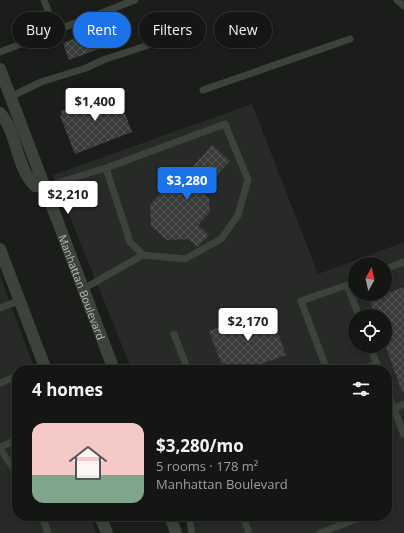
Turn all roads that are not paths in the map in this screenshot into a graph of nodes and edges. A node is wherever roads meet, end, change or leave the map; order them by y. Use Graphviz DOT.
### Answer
graph roads {
  1 [pos="44,0"];
  2 [pos="135,0"];
  3 [pos="396,0"];
  4 [pos="404,6"];
  5 [pos="49,12"];
  6 [pos="65,27"];
  7 [pos="350,39"];
  8 [pos="12,47"];
  9 [pos="139,48"];
  10 [pos="0,52"];
  11 [pos="0,69"];
  12 [pos="203,90"];
  13 [pos="10,97"];
  14 [pos="0,112"];
  15 [pos="106,168"];
  16 [pos="44,187"];
  17 [pos="1,255"];
  18 [pos="143,255"];
  19 [pos="404,262"];
  20 [pos="392,266"];
  21 [pos="347,285"];
  22 [pos="83,289"];
  23 [pos="19,301"];
  24 [pos="0,308"];
  25 [pos="356,309"];
  26 [pos="174,334"];
  27 [pos="373,353"];
  28 [pos="41,365"];
  29 [pos="112,365"];
  30 [pos="186,365"];
  31 [pos="325,365"];
  32 [pos="377,365"];
  33 [pos="12,378"];
  34 [pos="0,383"];
  35 [pos="404,404"];
  36 [pos="392,408"];
  37 [pos="392,413"];
  38 [pos="404,435"];
  39 [pos="12,442"];
  40 [pos="0,448"];
  41 [pos="12,466"];
  42 [pos="44,521"];
  43 [pos="102,521"];
  44 [pos="172,521"];
  45 [pos="190,521"];
  46 [pos="245,521"];
  47 [pos="351,521"];
  48 [pos="48,533"];
  49 [pos="107,533"];
  50 [pos="176,533"];
  51 [pos="192,533"];
  52 [pos="249,533"];
  53 [pos="320,533"];
  1 -- 5 [label="lane"];
  2 -- 6 [label="lane"];
  3 -- 4 [label="lane"];
  7 -- 12 [label="lane"];
  8 -- 10 [label="lane"];
  9 -- 13 [label="lane"];
  11 -- 13 [label="street, Manhattan Boulevard"];
  13 -- 16 [label="street, Manhattan Boulevard"];
  14 -- 16 [label="street"];
  15 -- 16 [label="lane"];
  15 -- 18 [label="lane"];
  15 -- 18 [label="lane"];
  16 -- 22 [label="street, Manhattan Boulevard"];
  17 -- 23 [label="street"];
  18 -- 22 [label="lane"];
  19 -- 20 [label="lane"];
  21 -- 25 [label="lane"];
  21 -- 31 [label="lane"];
  22 -- 29 [label="street, Manhattan Boulevard"];
  23 -- 24 [label="lane"];
  23 -- 28 [label="street"];
  26 -- 30 [label="lane"];
  27 -- 32 [label="lane"];
  33 -- 34 [label="lane"];
  35 -- 36 [label="lane"];
  37 -- 38 [label="lane"];
  39 -- 40 [label="lane"];
  40 -- 41 [label="lane"];
  42 -- 48 [label="lane"];
  43 -- 49 [label="street"];
  44 -- 50 [label="street"];
  45 -- 51 [label="lane"];
  46 -- 52 [label="lane"];
  47 -- 53 [label="lane"];
}
